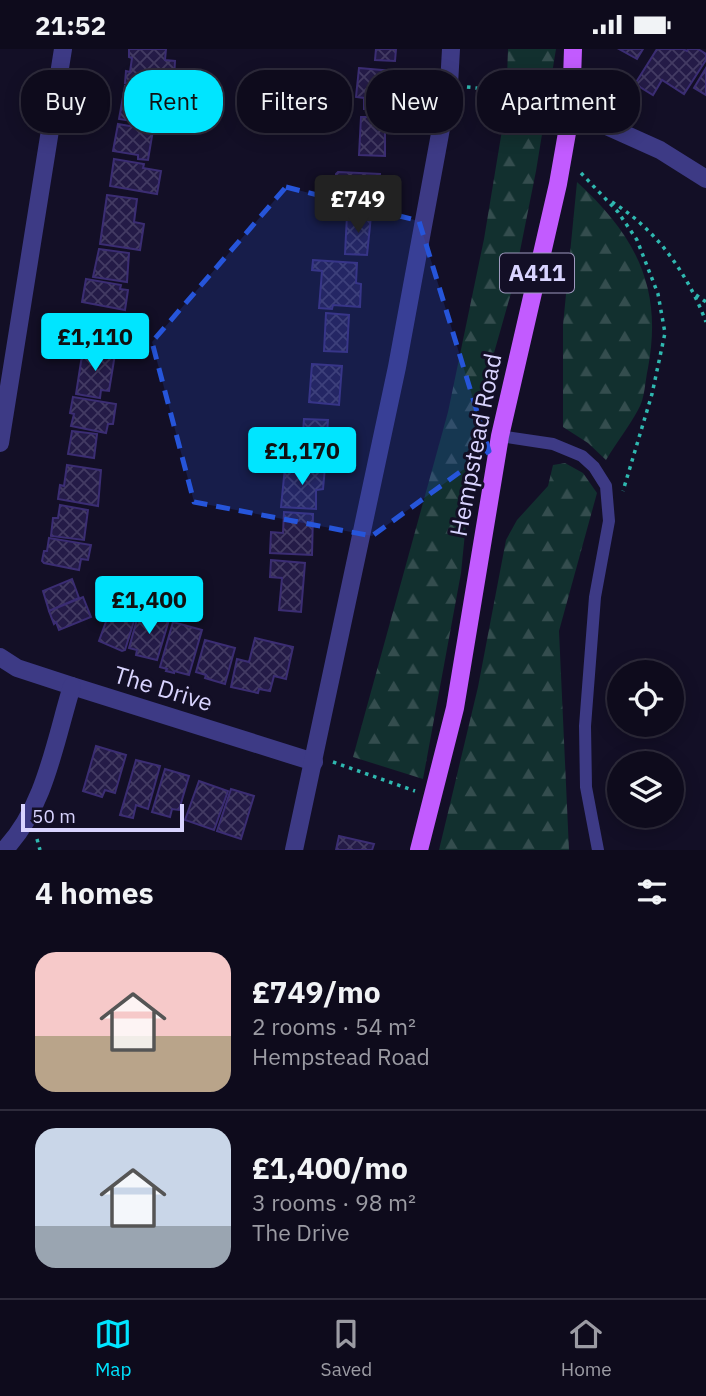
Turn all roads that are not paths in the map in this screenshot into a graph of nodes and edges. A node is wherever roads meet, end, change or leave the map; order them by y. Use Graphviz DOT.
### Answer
graph roads {
  1 [pos="63,49"];
  2 [pos="451,49"];
  3 [pos="573,49"];
  4 [pos="572,70"];
  5 [pos="567,133"];
  6 [pos="622,133"];
  7 [pos="706,179"];
  8 [pos="499,436"];
  9 [pos="0,443"];
  10 [pos="0,657"];
  11 [pos="72,686"];
  12 [pos="314,759"];
  13 [pos="4,850"];
  14 [pos="293,850"];
  15 [pos="419,850"];
  16 [pos="598,850"];
  1 -- 9 [label="street"];
  2 -- 12 [label="street"];
  3 -- 4 [label="main road, Hempstead Road / A411"];
  5 -- 8 [label="main road, Hempstead Road / A411"];
  6 -- 7 [label="street"];
  8 -- 15 [label="main road, Hempstead Road / A411"];
  8 -- 16 [label="lane"];
  10 -- 11 [label="street, The Drive"];
  11 -- 12 [label="street, The Drive"];
  11 -- 13 [label="street"];
  12 -- 14 [label="street"];
}
